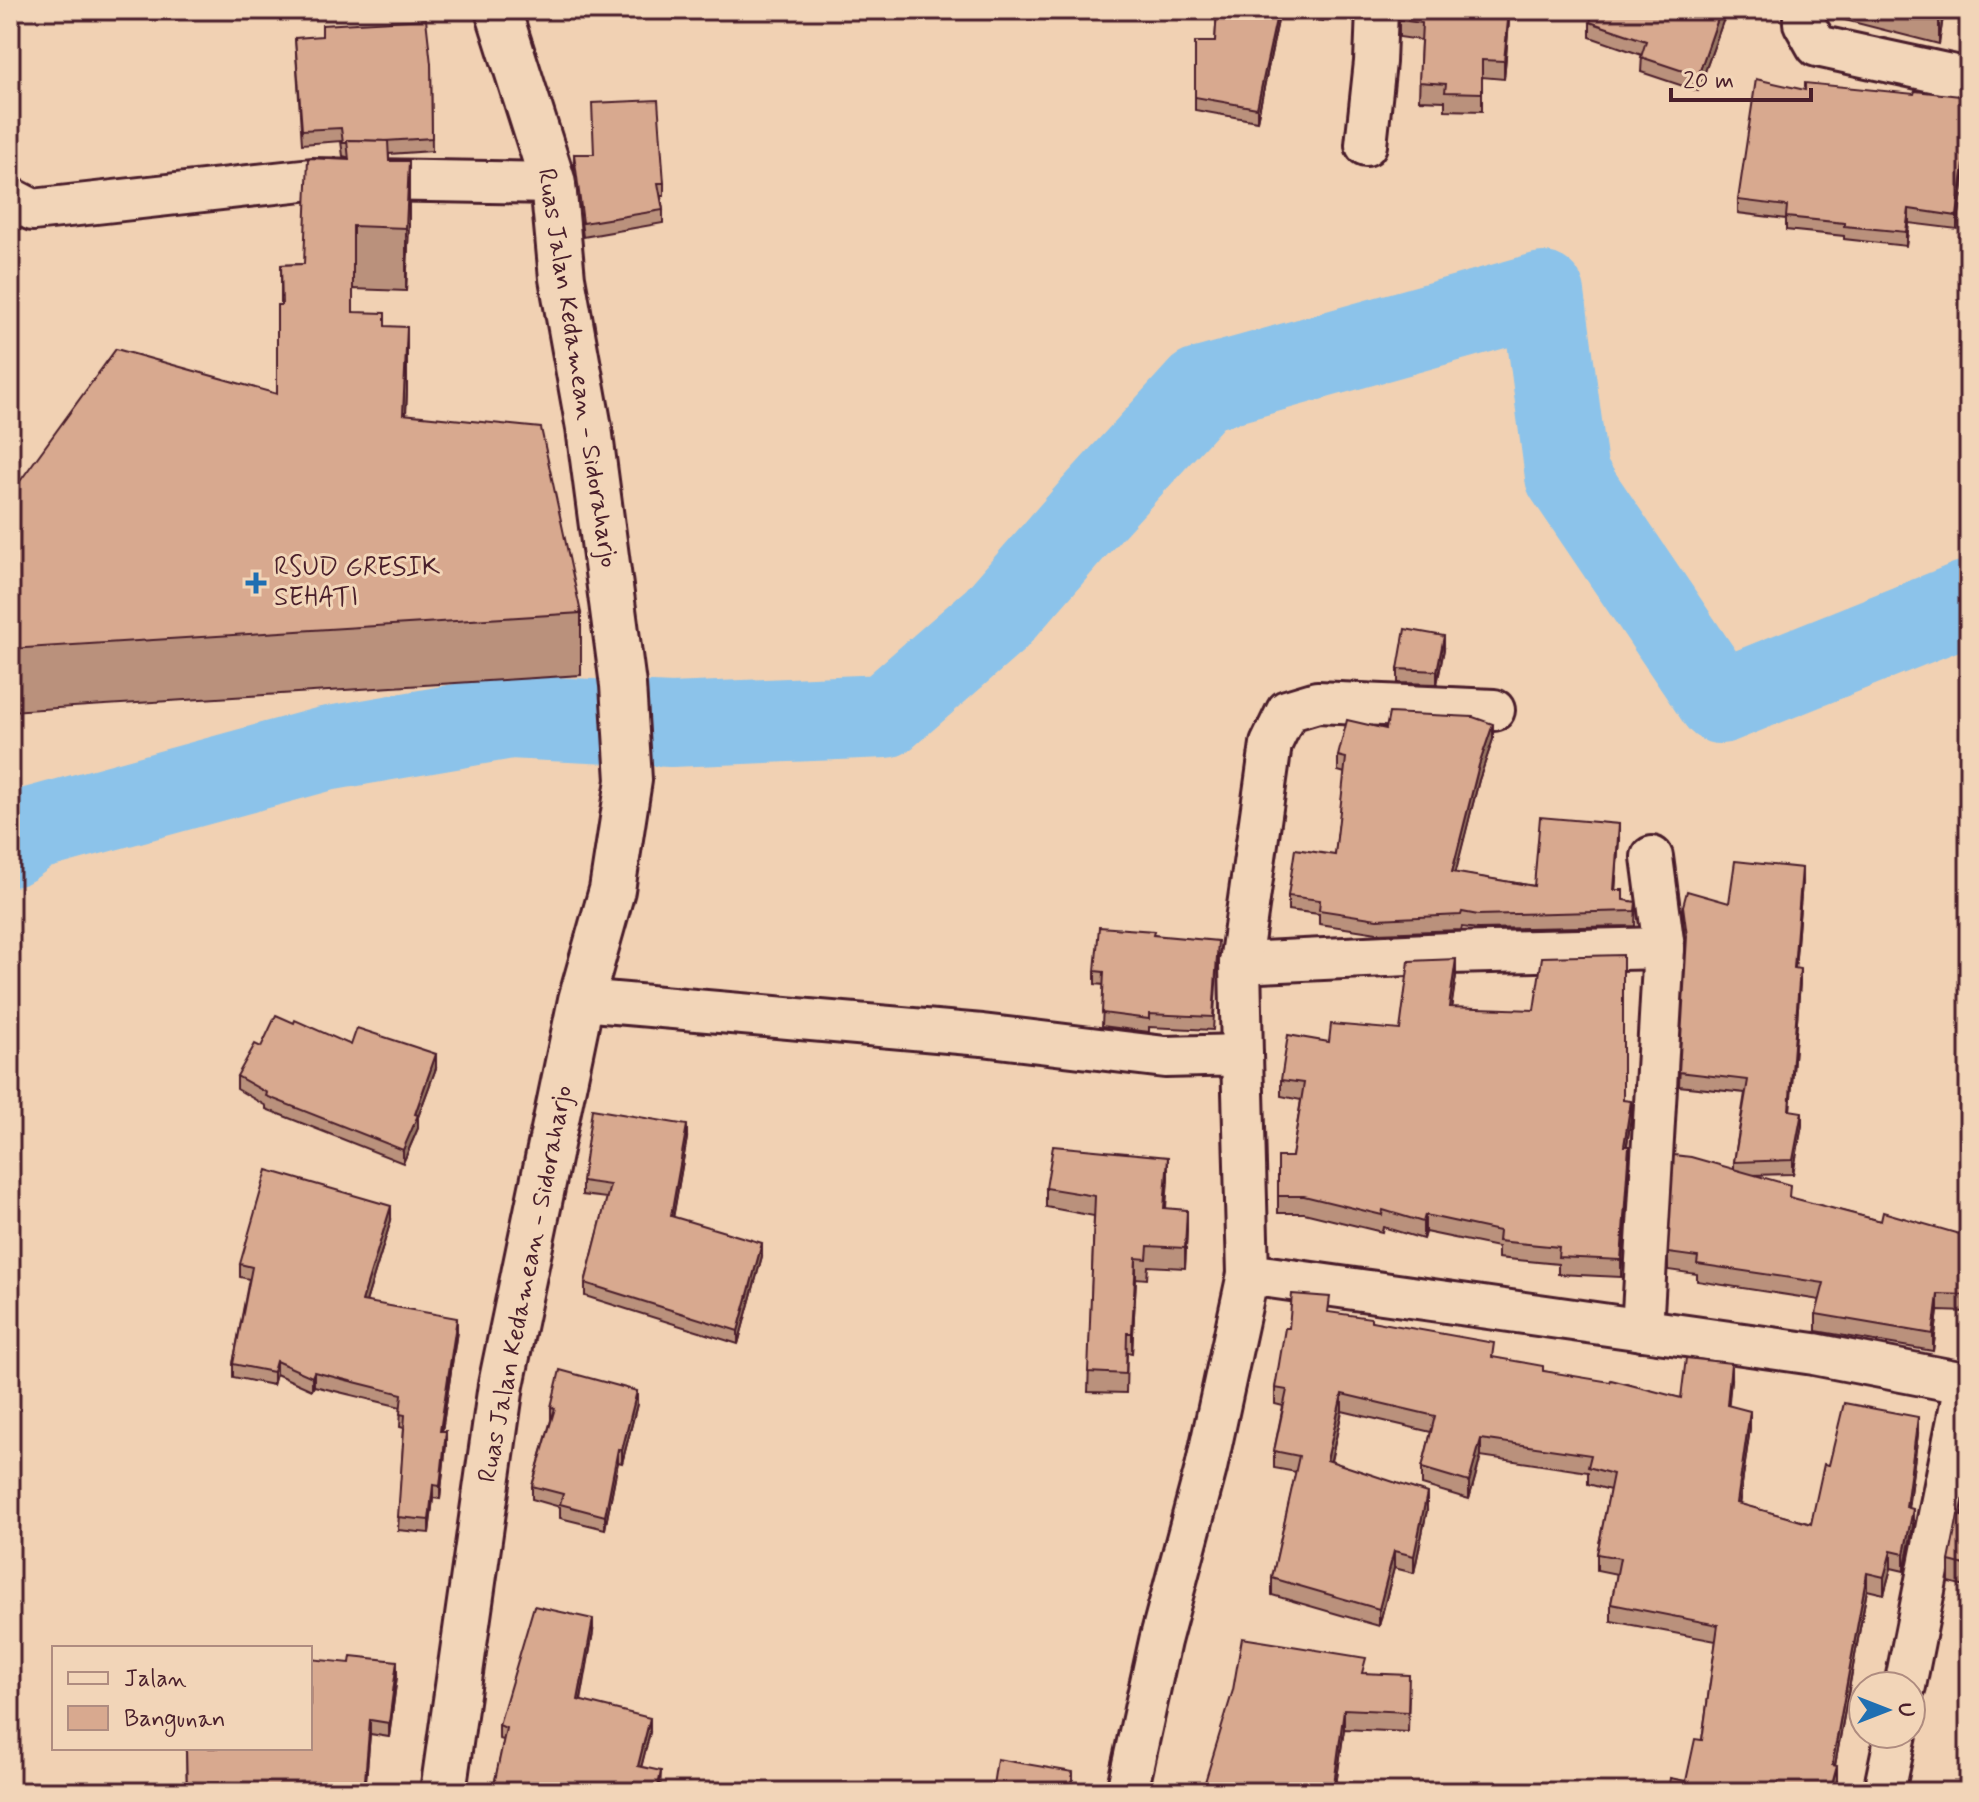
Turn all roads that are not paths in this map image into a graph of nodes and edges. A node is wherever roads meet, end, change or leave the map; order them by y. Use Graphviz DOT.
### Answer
graph roads {
  1 [pos="498,10"];
  2 [pos="1377,10"];
  3 [pos="1804,10"];
  4 [pos="1969,79"];
  5 [pos="1366,145"];
  6 [pos="553,183"];
  7 [pos="10,198"];
  8 [pos="1494,710"];
  9 [pos="1652,857"];
  10 [pos="1664,948"];
  11 [pos="1240,963"];
  12 [pos="581,1000"];
  13 [pos="1242,1055"];
  14 [pos="1248,1274"];
  15 [pos="1642,1330"];
  16 [pos="1967,1384"];
  17 [pos="1908,1670"];
  18 [pos="1893,1750"];
  19 [pos="443,1792"];
  20 [pos="1127,1792"];
  21 [pos="1884,1792"];
  1 -- 6 [label="main road, Ruas Jalan Kedamean - Sidoraharjo"];
  2 -- 5 [label="street"];
  3 -- 4 [label="street"];
  6 -- 7 [label="street"];
  6 -- 12 [label="main road, Ruas Jalan Kedamean - Sidoraharjo"];
  8 -- 11 [label="street"];
  9 -- 10 [label="street"];
  10 -- 11 [label="street"];
  10 -- 15 [label="street"];
  11 -- 13 [label="street"];
  12 -- 13 [label="street"];
  12 -- 19 [label="main road, Ruas Jalan Kedamean - Sidoraharjo"];
  13 -- 14 [label="street"];
  14 -- 15 [label="street"];
  14 -- 20 [label="street"];
  15 -- 16 [label="street"];
  16 -- 17 [label="street"];
  18 -- 21 [label="street"];
}
